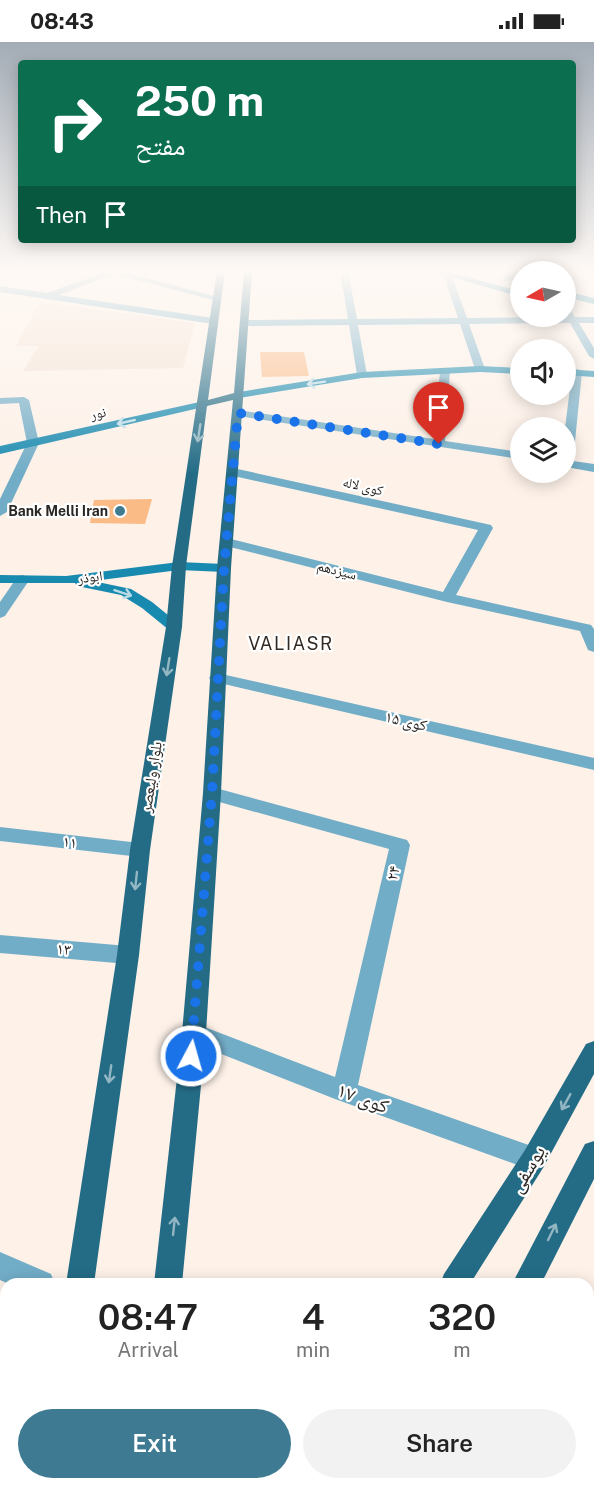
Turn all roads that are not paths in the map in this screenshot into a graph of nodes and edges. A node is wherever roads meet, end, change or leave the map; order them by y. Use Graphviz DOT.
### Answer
graph roads {
  1 [pos="211,339"];
  2 [pos="243,339"];
  3 [pos="356,339"];
  4 [pos="469,339"];
  5 [pos="584,339"];
  6 [pos="594,356"];
  7 [pos="480,369"];
  8 [pos="445,370"];
  9 [pos="510,370"];
  10 [pos="576,372"];
  11 [pos="594,374"];
  12 [pos="362,375"];
  13 [pos="0,400"];
  14 [pos="204,404"];
  15 [pos="239,404"];
  16 [pos="33,443"];
  17 [pos="439,444"];
  18 [pos="0,450"];
  19 [pos="510,455"];
  20 [pos="576,465"];
  21 [pos="594,468"];
  22 [pos="233,472"];
  23 [pos="0,512"];
  24 [pos="227,542"];
  25 [pos="179,566"];
  26 [pos="224,568"];
  27 [pos="0,579"];
  28 [pos="23,579"];
  29 [pos="66,580"];
  30 [pos="447,597"];
  31 [pos="0,613"];
  32 [pos="174,627"];
  33 [pos="594,647"];
  34 [pos="218,678"];
  35 [pos="594,764"];
  36 [pos="212,793"];
  37 [pos="0,834"];
  38 [pos="140,850"];
  39 [pos="0,944"];
  40 [pos="128,955"];
  41 [pos="194,1033"];
  42 [pos="594,1051"];
  43 [pos="344,1091"];
  44 [pos="594,1153"];
  45 [pos="534,1159"];
  46 [pos="587,1179"];
  47 [pos="0,1266"];
  48 [pos="27,1278"];
  49 [pos="81,1278"];
  50 [pos="169,1278"];
  51 [pos="458,1278"];
  52 [pos="529,1278"];
  1 -- 14 [label="main road, بلوار ولیعصر"];
  2 -- 15 [label="main road"];
  3 -- 12 [label="street"];
  4 -- 7 [label="street"];
  5 -- 6 [label="street"];
  7 -- 8 [label="main road"];
  7 -- 9 [label="main road"];
  8 -- 12 [label="main road"];
  8 -- 17 [label="street"];
  10 -- 11 [label="main road"];
  12 -- 15 [label="main road, one-way"];
  13 -- 16 [label="street"];
  14 -- 15 [label="main road"];
  14 -- 16 [label="main road, نور, one-way"];
  14 -- 25 [label="main road, بلوار ولیعصر, one-way"];
  15 -- 17 [label="street"];
  15 -- 22 [label="main road"];
  16 -- 18 [label="main road, نور"];
  16 -- 23 [label="street"];
  17 -- 19 [label="street"];
  20 -- 21 [label="street"];
  22 -- 24 [label="main road"];
  22 -- 30 [label="street, کوی لاله"];
  24 -- 26 [label="main road"];
  24 -- 30 [label="street, سیزدهم"];
  25 -- 26 [label="main road, ابوذر"];
  25 -- 29 [label="main road, ابوذر"];
  25 -- 32 [label="main road, بلوار ولیعصر"];
  26 -- 34 [label="main road"];
  27 -- 28 [label="main road, ابوذر"];
  28 -- 29 [label="main road, ابوذر"];
  28 -- 31 [label="street"];
  29 -- 32 [label="main road, one-way"];
  30 -- 33 [label="street, سیزدهم"];
  32 -- 38 [label="main road, بلوار ولیعصر, one-way"];
  34 -- 35 [label="street, کوی ۱۵"];
  34 -- 36 [label="main road"];
  36 -- 41 [label="main road"];
  36 -- 43 [label="street, ۲۴"];
  37 -- 38 [label="street, ۱۱"];
  38 -- 40 [label="main road, بلوار ولیعصر, one-way"];
  39 -- 40 [label="street, ۱۳"];
  40 -- 49 [label="main road, بلوار ولیعصر, one-way"];
  41 -- 43 [label="street, کوی ۱۷"];
  50 -- 41 [label="main road, one-way"];
  42 -- 45 [label="main road, یوسفی, one-way"];
  43 -- 45 [label="street, کوی ۱۷"];
  44 -- 46 [label="main road"];
  45 -- 51 [label="main road, یوسفی"];
  52 -- 46 [label="main road, one-way"];
  47 -- 48 [label="street"];
}
